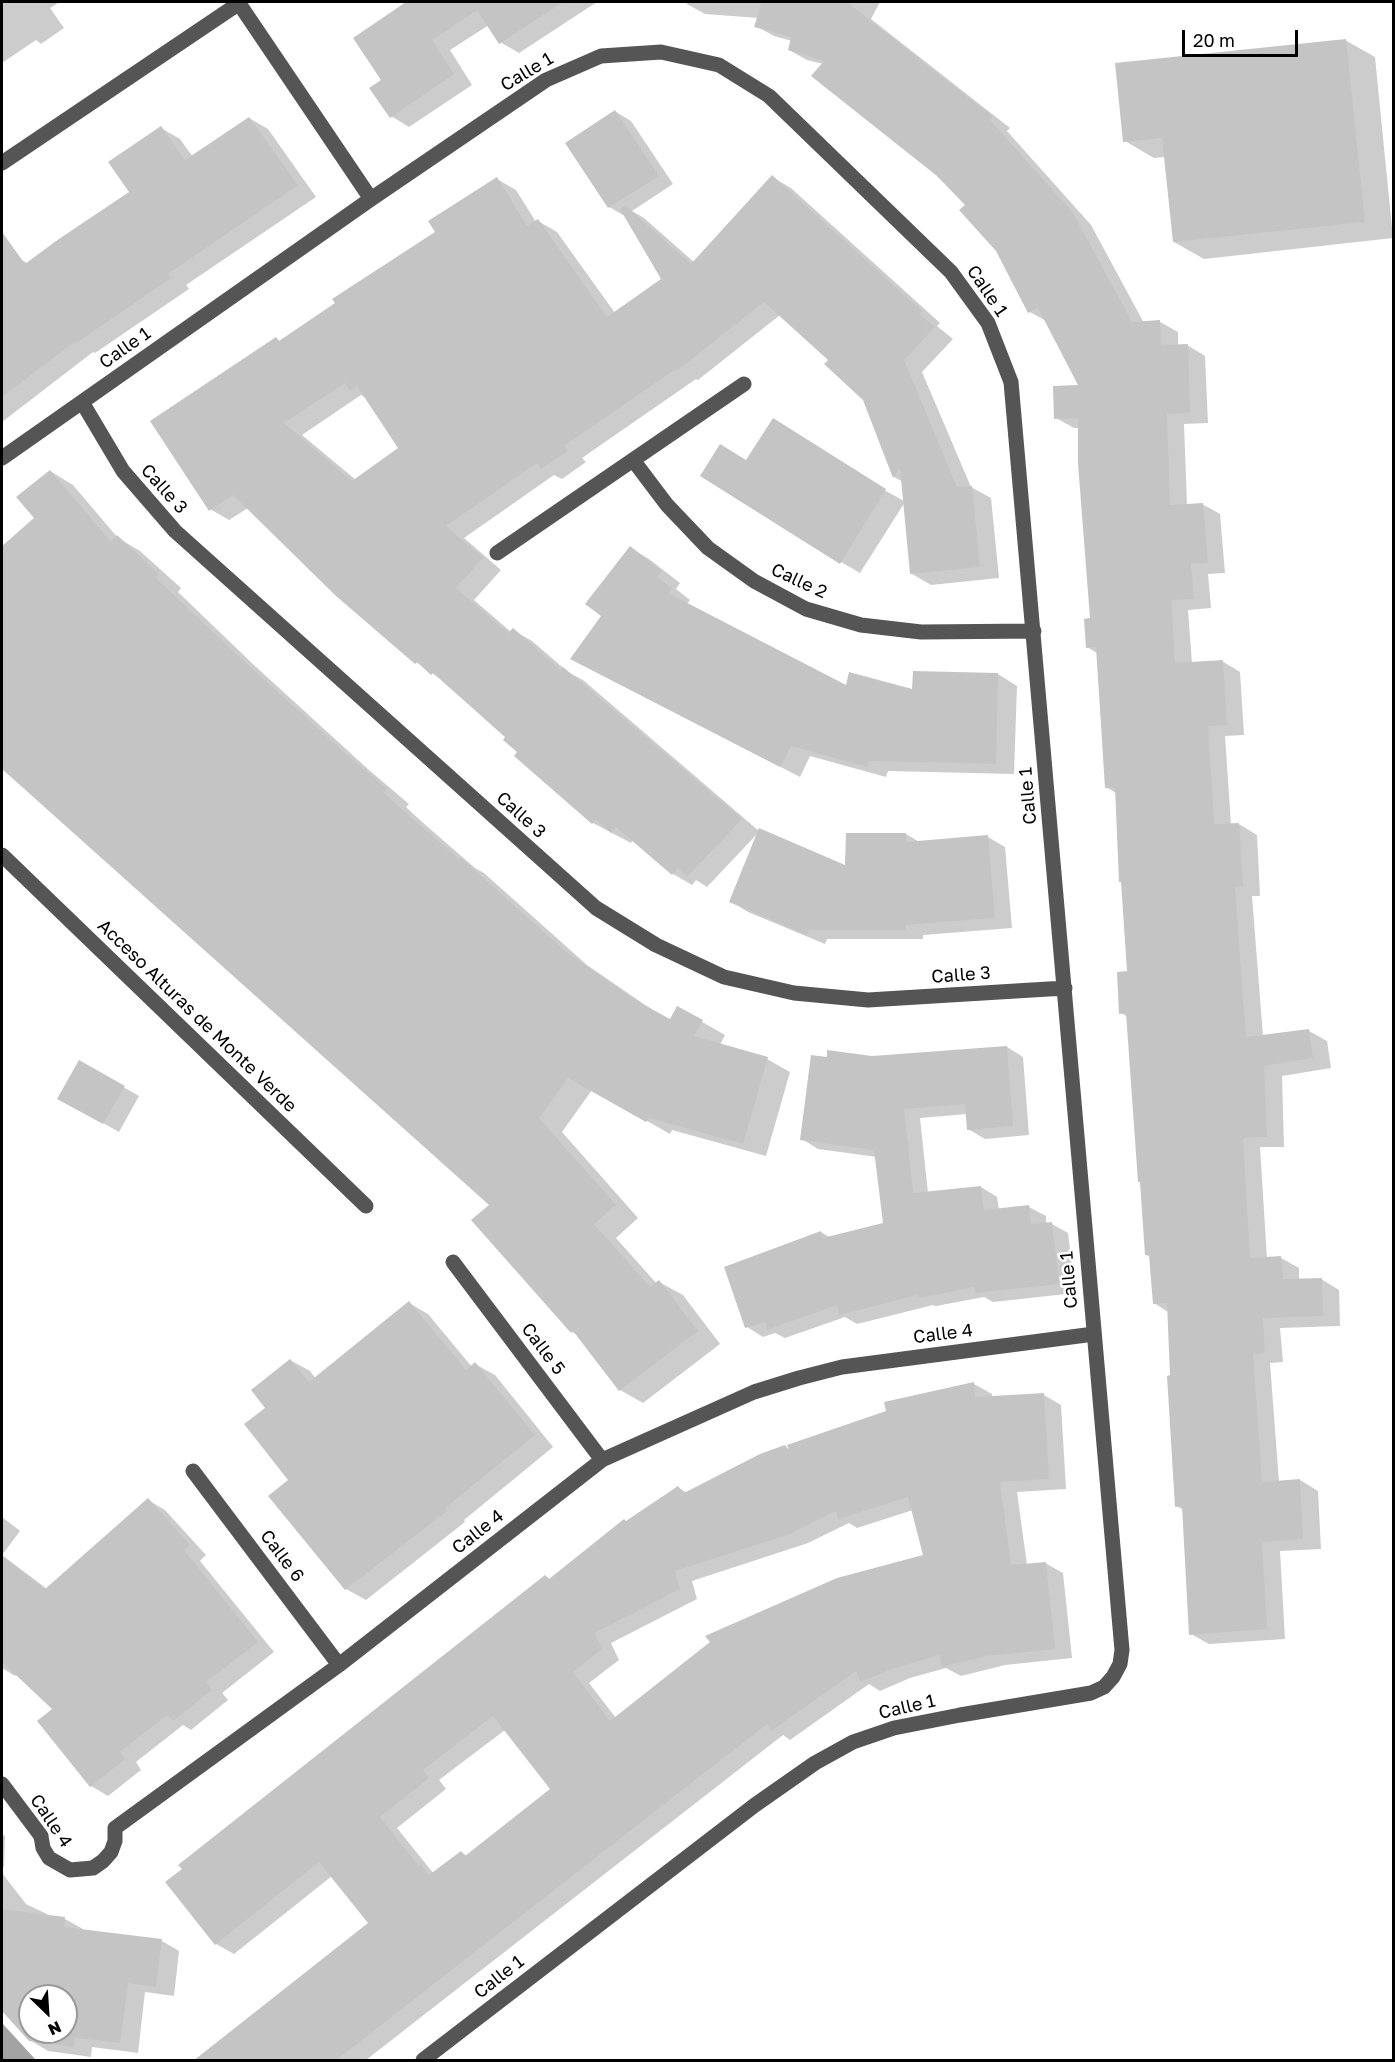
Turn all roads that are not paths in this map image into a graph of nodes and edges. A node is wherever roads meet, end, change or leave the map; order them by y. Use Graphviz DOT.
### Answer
graph roads {
  1 [pos="239,2"];
  2 [pos="2,163"];
  3 [pos="371,199"];
  4 [pos="744,384"];
  5 [pos="82,402"];
  6 [pos="2,458"];
  7 [pos="633,460"];
  8 [pos="497,553"];
  9 [pos="1034,631"];
  10 [pos="2,855"];
  11 [pos="1065,988"];
  12 [pos="366,1206"];
  13 [pos="453,1262"];
  14 [pos="1094,1334"];
  15 [pos="602,1460"];
  16 [pos="193,1471"];
  17 [pos="339,1665"];
  18 [pos="2,1784"];
  19 [pos="423,2061"];
  1 -- 2 [label="street"];
  1 -- 3 [label="street"];
  3 -- 5 [label="street, Calle 1"];
  3 -- 9 [label="street, Calle 1"];
  4 -- 7 [label="street"];
  5 -- 6 [label="street, Calle 1"];
  5 -- 11 [label="street, Calle 3"];
  7 -- 8 [label="street"];
  7 -- 9 [label="street, Calle 2"];
  9 -- 11 [label="street, Calle 1"];
  10 -- 12 [label="street, Acceso Alturas de Monte Verde"];
  11 -- 14 [label="street, Calle 1"];
  13 -- 15 [label="street, Calle 5"];
  14 -- 15 [label="street, Calle 4"];
  14 -- 19 [label="street, Calle 1"];
  15 -- 17 [label="street, Calle 4"];
  16 -- 17 [label="street, Calle 6"];
  17 -- 18 [label="street, Calle 4"];
}
